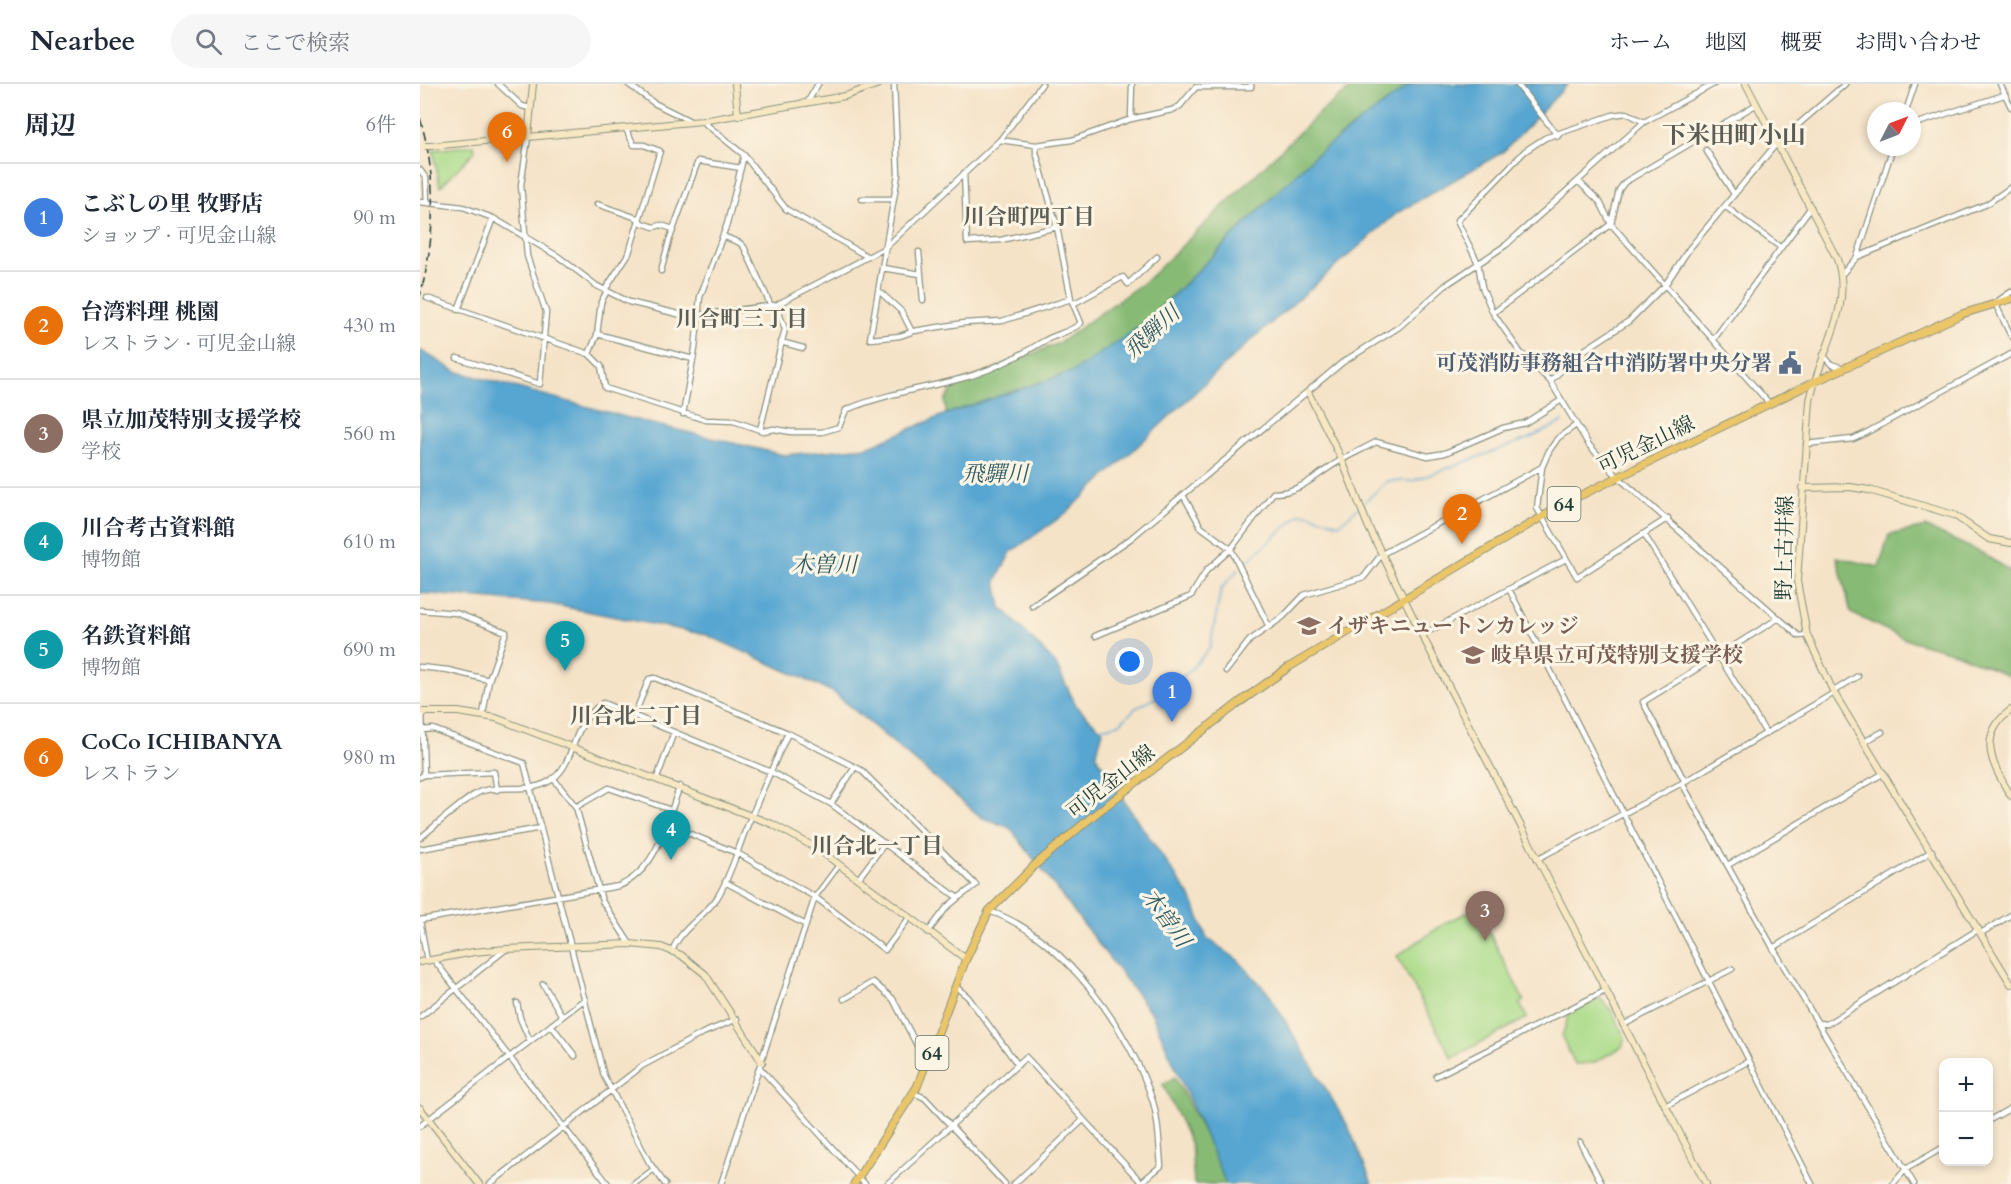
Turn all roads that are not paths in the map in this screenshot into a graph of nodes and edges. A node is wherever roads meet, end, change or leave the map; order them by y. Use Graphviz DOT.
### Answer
graph roads {
  1 [pos="498,84"];
  2 [pos="533,84"];
  3 [pos="628,84"];
  4 [pos="735,84"];
  5 [pos="818,84"];
  6 [pos="879,84"];
  7 [pos="894,84"];
  8 [pos="1042,84"];
  9 [pos="1132,84"];
  10 [pos="1251,84"];
  11 [pos="1517,84"];
  12 [pos="1714,84"];
  13 [pos="1746,84"];
  14 [pos="1845,84"];
  15 [pos="1915,84"];
  16 [pos="2000,84"];
  17 [pos="2004,95"];
  18 [pos="1909,102"];
  19 [pos="807,103"];
  20 [pos="1756,104"];
  21 [pos="2011,107"];
  22 [pos="530,108"];
  23 [pos="738,116"];
  24 [pos="1131,119"];
  25 [pos="702,121"];
  26 [pos="690,122"];
  27 [pos="1644,122"];
  28 [pos="1921,122"];
  29 [pos="626,129"];
  30 [pos="1558,136"];
  31 [pos="528,137"];
  32 [pos="1000,140"];
  33 [pos="1777,143"];
  34 [pos="1036,145"];
  35 [pos="425,146"];
  36 [pos="1706,150"];
  37 [pos="744,155"];
  38 [pos="1890,156"];
  39 [pos="741,168"];
  40 [pos="420,170"];
  41 [pos="964,173"];
  42 [pos="1578,181"];
  43 [pos="2011,187"];
  44 [pos="1734,194"];
  45 [pos="862,199"];
  46 [pos="894,199"];
  47 [pos="420,202"];
  48 [pos="427,203"];
  49 [pos="597,204"];
  50 [pos="1726,207"];
  51 [pos="1811,207"];
  52 [pos="493,218"];
  53 [pos="639,219"];
  54 [pos="1611,224"];
  55 [pos="1057,227"];
  56 [pos="673,230"];
  57 [pos="525,235"];
  58 [pos="723,236"];
  59 [pos="1780,247"];
  60 [pos="885,248"];
  61 [pos="919,252"];
  62 [pos="868,257"];
  63 [pos="1157,257"];
  64 [pos="1857,257"];
  65 [pos="1478,263"];
  66 [pos="882,268"];
  67 [pos="661,271"];
  68 [pos="921,274"];
  69 [pos="1842,274"];
  70 [pos="1665,285"];
  71 [pos="606,291"];
  72 [pos="879,291"];
  73 [pos="2011,292"];
  74 [pos="427,298"];
  75 [pos="2011,299"];
  76 [pos="923,300"];
  77 [pos="1072,302"];
  78 [pos="1995,303"];
  79 [pos="774,306"];
  80 [pos="458,310"];
  81 [pos="1493,313"];
  82 [pos="699,315"];
  83 [pos="912,332"];
  84 [pos="597,334"];
  85 [pos="2011,336"];
  86 [pos="542,337"];
  87 [pos="1713,339"];
  88 [pos="781,342"];
  89 [pos="803,348"];
  90 [pos="589,354"];
  91 [pos="2011,354"];
  92 [pos="1823,356"];
  93 [pos="457,358"];
  94 [pos="693,359"];
  95 [pos="1844,368"];
  96 [pos="1550,381"];
  97 [pos="1814,382"];
  98 [pos="1308,392"];
  99 [pos="1560,401"];
  100 [pos="1769,404"];
  101 [pos="682,414"];
  102 [pos="1575,425"];
  103 [pos="760,430"];
  104 [pos="1806,444"];
  105 [pos="1342,460"];
  106 [pos="1542,467"];
  107 [pos="1617,476"];
  108 [pos="1802,488"];
  109 [pos="1183,495"];
  110 [pos="1542,518"];
  111 [pos="1668,518"];
  112 [pos="1644,534"];
  113 [pos="2011,543"];
  114 [pos="1231,549"];
  115 [pos="1382,554"];
  116 [pos="1566,559"];
  117 [pos="1509,589"];
  118 [pos="1405,598"];
  119 [pos="1032,606"];
  120 [pos="420,610"];
  121 [pos="1779,618"];
  122 [pos="1269,627"];
  123 [pos="1422,635"];
  124 [pos="1807,635"];
  125 [pos="1095,636"];
  126 [pos="1718,657"];
  127 [pos="420,667"];
  128 [pos="1226,671"];
  129 [pos="1857,676"];
  130 [pos="489,680"];
  131 [pos="1834,692"];
  132 [pos="2011,710"];
  133 [pos="421,712"];
  134 [pos="483,715"];
  135 [pos="634,716"];
  136 [pos="423,730"];
  137 [pos="674,732"];
  138 [pos="1882,732"];
  139 [pos="788,733"];
  140 [pos="1766,733"];
  141 [pos="1864,742"];
  142 [pos="572,745"];
  143 [pos="422,759"];
  144 [pos="855,767"];
  145 [pos="771,772"];
  146 [pos="1884,773"];
  147 [pos="422,776"];
  148 [pos="553,778"];
  149 [pos="657,778"];
  150 [pos="1683,782"];
  151 [pos="680,786"];
  152 [pos="531,788"];
  153 [pos="497,790"];
  154 [pos="2011,796"];
  155 [pos="831,804"];
  156 [pos="576,807"];
  157 [pos="671,810"];
  158 [pos="1624,813"];
  159 [pos="752,815"];
  160 [pos="666,824"];
  161 [pos="541,828"];
  162 [pos="420,838"];
  163 [pos="885,843"];
  164 [pos="420,849"];
  165 [pos="1932,851"];
  166 [pos="737,853"];
  167 [pos="1537,859"];
  168 [pos="839,865"];
  169 [pos="1728,865"];
  170 [pos="858,879"];
  171 [pos="725,882"];
  172 [pos="598,890"];
  173 [pos="559,897"];
  174 [pos="815,897"];
  175 [pos="958,898"];
  176 [pos="989,911"];
  177 [pos="2011,915"];
  178 [pos="909,918"];
  179 [pos="420,920"];
  180 [pos="806,925"];
  181 [pos="1980,931"];
  182 [pos="928,932"];
  183 [pos="630,944"];
  184 [pos="570,946"];
  185 [pos="1773,948"];
  186 [pos="506,949"];
  187 [pos="672,951"];
  188 [pos="966,959"];
  189 [pos="427,961"];
  190 [pos="1732,969"];
  191 [pos="1707,982"];
  192 [pos="543,984"];
  193 [pos="2011,984"];
  194 [pos="956,987"];
  195 [pos="457,988"];
  196 [pos="1605,991"];
  197 [pos="585,999"];
  198 [pos="844,999"];
  199 [pos="517,1002"];
  200 [pos="562,1016"];
  201 [pos="420,1017"];
  202 [pos="737,1019"];
  203 [pos="1819,1023"];
  204 [pos="551,1025"];
  205 [pos="1623,1025"];
  206 [pos="530,1041"];
  207 [pos="575,1056"];
  208 [pos="510,1057"];
  209 [pos="1749,1061"];
  210 [pos="761,1065"];
  211 [pos="927,1065"];
  212 [pos="1018,1065"];
  213 [pos="1436,1076"];
  214 [pos="612,1090"];
  215 [pos="914,1093"];
  216 [pos="1665,1106"];
  217 [pos="420,1108"];
  218 [pos="2011,1108"];
  219 [pos="428,1119"];
  220 [pos="1993,1119"];
  221 [pos="1083,1120"];
  222 [pos="420,1126"];
  223 [pos="951,1126"];
  224 [pos="564,1127"];
  225 [pos="1580,1142"];
  226 [pos="1939,1150"];
  227 [pos="654,1169"];
  228 [pos="1906,1169"];
  229 [pos="859,1177"];
  230 [pos="1140,1183"];
  231 [pos="479,1184"];
  232 [pos="490,1184"];
  233 [pos="608,1184"];
  234 [pos="634,1184"];
  235 [pos="665,1184"];
  236 [pos="721,1184"];
  237 [pos="854,1184"];
  238 [pos="865,1184"];
  239 [pos="887,1184"];
  240 [pos="1005,1184"];
  241 [pos="1014,1184"];
  242 [pos="1602,1184"];
  243 [pos="1706,1184"];
  244 [pos="1812,1184"];
  245 [pos="1893,1184"];
  246 [pos="1914,1184"];
  1 -- 22 [label="street"];
  2 -- 22 [label="street"];
  3 -- 26 [label="street"];
  4 -- 23 [label="street"];
  5 -- 19 [label="street"];
  6 -- 19 [label="street"];
  7 -- 46 [label="street"];
  8 -- 32 [label="street"];
  9 -- 24 [label="street"];
  10 -- 24 [label="street"];
  11 -- 30 [label="street"];
  12 -- 27 [label="street"];
  13 -- 20 [label="street, 野上古井線"];
  14 -- 33 [label="street"];
  15 -- 18 [label="street"];
  16 -- 17 [label="street"];
  17 -- 21 [label="street"];
  17 -- 28 [label="street"];
  19 -- 23 [label="street"];
  20 -- 33 [label="street, 野上古井線"];
  20 -- 54 [label="street"];
  22 -- 31 [label="street"];
  23 -- 25 [label="street"];
  24 -- 34 [label="street"];
  25 -- 26 [label="street"];
  25 -- 37 [label="street"];
  26 -- 29 [label="street"];
  27 -- 30 [label="street"];
  27 -- 42 [label="street"];
  29 -- 31 [label="street"];
  29 -- 53 [label="street"];
  30 -- 65 [label="street"];
  31 -- 35 [label="street"];
  31 -- 57 [label="street"];
  32 -- 34 [label="street"];
  32 -- 41 [label="street"];
  33 -- 44 [label="street"];
  33 -- 51 [label="street, 野上古井線"];
  34 -- 55 [label="street"];
  36 -- 44 [label="street"];
  37 -- 39 [label="street"];
  37 -- 62 [label="street"];
  38 -- 64 [label="street"];
  39 -- 56 [label="street"];
  39 -- 58 [label="street"];
  40 -- 48 [label="street"];
  41 -- 55 [label="street"];
  41 -- 60 [label="street"];
  42 -- 54 [label="street"];
  42 -- 65 [label="street"];
  43 -- 64 [label="street"];
  44 -- 50 [label="street"];
  45 -- 46 [label="street"];
  46 -- 60 [label="street"];
  47 -- 48 [label="street"];
  48 -- 52 [label="street"];
  49 -- 53 [label="street"];
  50 -- 59 [label="street"];
  50 -- 70 [label="street"];
  51 -- 59 [label="street"];
  51 -- 69 [label="street, 野上古井線"];
  52 -- 57 [label="street"];
  52 -- 80 [label="street"];
  53 -- 56 [label="street"];
  53 -- 71 [label="street"];
  54 -- 70 [label="street"];
  54 -- 81 [label="street"];
  55 -- 77 [label="street"];
  56 -- 67 [label="street"];
  57 -- 71 [label="street"];
  57 -- 86 [label="street"];
  58 -- 79 [label="street"];
  58 -- 82 [label="street"];
  59 -- 87 [label="street"];
  60 -- 62 [label="street"];
  60 -- 66 [label="street"];
  61 -- 68 [label="street"];
  62 -- 79 [label="street"];
  63 -- 77 [label="street"];
  64 -- 69 [label="street"];
  65 -- 81 [label="street"];
  65 -- 98 [label="street"];
  66 -- 68 [label="street"];
  66 -- 72 [label="street"];
  68 -- 76 [label="street"];
  69 -- 92 [label="street, 野上古井線"];
  70 -- 87 [label="street"];
  70 -- 96 [label="street"];
  71 -- 82 [label="street"];
  71 -- 84 [label="street"];
  72 -- 83 [label="street"];
  72 -- 83 [label="street"];
  73 -- 78 [label="street"];
  74 -- 80 [label="street"];
  75 -- 78 [label="main road, 可児金山線 / 64"];
  77 -- 83 [label="street"];
  77 -- 103 [label="street"];
  78 -- 85 [label="street"];
  78 -- 95 [label="main road, 可児金山線 / 64"];
  79 -- 82 [label="street"];
  79 -- 88 [label="street"];
  80 -- 86 [label="street"];
  81 -- 96 [label="street"];
  82 -- 94 [label="street"];
  84 -- 90 [label="street"];
  84 -- 94 [label="street"];
  86 -- 90 [label="street"];
  86 -- 93 [label="street"];
  87 -- 100 [label="street"];
  88 -- 89 [label="street"];
  88 -- 103 [label="street"];
  90 -- 101 [label="street"];
  91 -- 104 [label="street"];
  92 -- 95 [label="street"];
  92 -- 97 [label="street, 野上古井線"];
  94 -- 101 [label="street"];
  95 -- 97 [label="main road, 可児金山線 / 64"];
  96 -- 99 [label="street"];
  97 -- 100 [label="main road, 可児金山線 / 64"];
  97 -- 104 [label="street, 野上古井線"];
  98 -- 105 [label="street"];
  98 -- 109 [label="street"];
  99 -- 102 [label="street"];
  99 -- 105 [label="street"];
  100 -- 107 [label="main road, 可児金山線 / 64"];
  101 -- 103 [label="street"];
  102 -- 106 [label="street"];
  102 -- 107 [label="street"];
  104 -- 108 [label="street, 野上古井線"];
  105 -- 114 [label="street"];
  105 -- 115 [label="street"];
  106 -- 110 [label="street"];
  106 -- 115 [label="street"];
  107 -- 110 [label="main road, 可児金山線 / 64"];
  107 -- 111 [label="street"];
  108 -- 113 [label="street"];
  108 -- 124 [label="street, 野上古井線"];
  109 -- 114 [label="street"];
  109 -- 119 [label="street"];
  110 -- 116 [label="street"];
  110 -- 118 [label="main road, 可児金山線 / 64"];
  111 -- 112 [label="street"];
  111 -- 121 [label="street"];
  112 -- 116 [label="street"];
  112 -- 126 [label="street"];
  114 -- 122 [label="street"];
  114 -- 125 [label="street"];
  115 -- 118 [label="street"];
  115 -- 122 [label="street"];
  116 -- 117 [label="street"];
  117 -- 123 [label="street"];
  117 -- 158 [label="street"];
  118 -- 123 [label="street"];
  118 -- 176 [label="main road, 可児金山線 / 64"];
  120 -- 130 [label="street"];
  121 -- 124 [label="street"];
  121 -- 126 [label="street"];
  122 -- 128 [label="street"];
  123 -- 167 [label="street"];
  124 -- 131 [label="street, 野上古井線"];
  126 -- 140 [label="street"];
  126 -- 150 [label="street"];
  127 -- 130 [label="street"];
  129 -- 131 [label="street"];
  130 -- 134 [label="street"];
  131 -- 140 [label="street"];
  131 -- 141 [label="street, 野上古井線"];
  132 -- 154 [label="street"];
  133 -- 134 [label="street"];
  133 -- 136 [label="street"];
  134 -- 142 [label="street"];
  135 -- 137 [label="street"];
  135 -- 139 [label="street"];
  135 -- 142 [label="street"];
  136 -- 143 [label="street"];
  136 -- 152 [label="street"];
  137 -- 145 [label="street"];
  137 -- 149 [label="street"];
  138 -- 141 [label="street"];
  139 -- 144 [label="street"];
  139 -- 145 [label="street"];
  140 -- 150 [label="street"];
  141 -- 146 [label="street, 野上古井線"];
  142 -- 148 [label="street"];
  142 -- 149 [label="street"];
  143 -- 147 [label="street"];
  144 -- 155 [label="street"];
  144 -- 175 [label="street"];
  145 -- 155 [label="street"];
  145 -- 159 [label="street"];
  146 -- 165 [label="street, 野上古井線"];
  146 -- 169 [label="street"];
  147 -- 153 [label="street"];
  148 -- 152 [label="street"];
  148 -- 156 [label="street"];
  149 -- 151 [label="street"];
  150 -- 158 [label="street"];
  150 -- 169 [label="street"];
  151 -- 157 [label="street"];
  151 -- 159 [label="street"];
  152 -- 153 [label="street"];
  152 -- 161 [label="street"];
  153 -- 162 [label="street"];
  155 -- 163 [label="street"];
  156 -- 157 [label="street"];
  156 -- 172 [label="street"];
  157 -- 160 [label="street"];
  158 -- 167 [label="street"];
  158 -- 191 [label="street"];
  159 -- 166 [label="street"];
  159 -- 168 [label="street"];
  160 -- 166 [label="street"];
  160 -- 172 [label="street"];
  161 -- 164 [label="street"];
  161 -- 173 [label="street"];
  163 -- 170 [label="street"];
  163 -- 175 [label="street"];
  165 -- 181 [label="street, 野上古井線"];
  165 -- 185 [label="street"];
  166 -- 171 [label="street"];
  166 -- 174 [label="street"];
  167 -- 196 [label="street"];
  168 -- 170 [label="street"];
  168 -- 174 [label="street"];
  169 -- 185 [label="street"];
  170 -- 178 [label="street"];
  171 -- 180 [label="street"];
  171 -- 187 [label="street"];
  172 -- 173 [label="street"];
  172 -- 183 [label="street"];
  173 -- 179 [label="street"];
  173 -- 184 [label="street"];
  174 -- 178 [label="street"];
  174 -- 180 [label="street"];
  175 -- 182 [label="street"];
  176 -- 188 [label="main road, 可児金山線 / 64"];
  176 -- 230 [label="street"];
  177 -- 181 [label="street"];
  178 -- 182 [label="street"];
  179 -- 189 [label="street"];
  180 -- 210 [label="street"];
  181 -- 193 [label="street, 野上古井線"];
  181 -- 203 [label="street"];
  182 -- 188 [label="street"];
  183 -- 184 [label="street"];
  183 -- 187 [label="street"];
  184 -- 186 [label="street"];
  184 -- 197 [label="street"];
  185 -- 203 [label="street"];
  186 -- 189 [label="street"];
  186 -- 195 [label="street"];
  187 -- 202 [label="street"];
  188 -- 194 [label="main road, 可児金山線 / 64"];
  189 -- 195 [label="street"];
  190 -- 191 [label="street"];
  191 -- 205 [label="street"];
  191 -- 209 [label="street"];
  192 -- 200 [label="street"];
  194 -- 211 [label="main road, 可児金山線 / 64"];
  194 -- 212 [label="street"];
  195 -- 201 [label="street"];
  195 -- 208 [label="street"];
  196 -- 205 [label="street"];
  196 -- 213 [label="street"];
  197 -- 200 [label="street"];
  197 -- 214 [label="street"];
  198 -- 211 [label="street"];
  199 -- 206 [label="street"];
  200 -- 204 [label="street"];
  202 -- 210 [label="street"];
  202 -- 214 [label="street"];
  203 -- 228 [label="street"];
  204 -- 206 [label="street"];
  204 -- 207 [label="street"];
  205 -- 216 [label="street"];
  206 -- 208 [label="street"];
  208 -- 219 [label="street"];
  208 -- 224 [label="street"];
  209 -- 216 [label="street"];
  209 -- 244 [label="street"];
  210 -- 229 [label="street"];
  210 -- 236 [label="street"];
  211 -- 215 [label="main road, 可児金山線 / 64"];
  212 -- 221 [label="street"];
  212 -- 223 [label="street"];
  214 -- 224 [label="street"];
  214 -- 227 [label="street"];
  215 -- 223 [label="street"];
  215 -- 229 [label="main road, 可児金山線 / 64"];
  216 -- 243 [label="street"];
  217 -- 219 [label="street"];
  218 -- 220 [label="street"];
  219 -- 222 [label="street"];
  219 -- 231 [label="street"];
  221 -- 230 [label="street"];
  221 -- 241 [label="street"];
  223 -- 239 [label="street"];
  223 -- 240 [label="street"];
  224 -- 232 [label="street"];
  224 -- 233 [label="street"];
  225 -- 242 [label="street"];
  226 -- 228 [label="street"];
  227 -- 234 [label="street"];
  227 -- 235 [label="street"];
  228 -- 245 [label="street"];
  228 -- 246 [label="street"];
  229 -- 237 [label="main road, 可児金山線 / 64"];
  229 -- 238 [label="street"];
}
